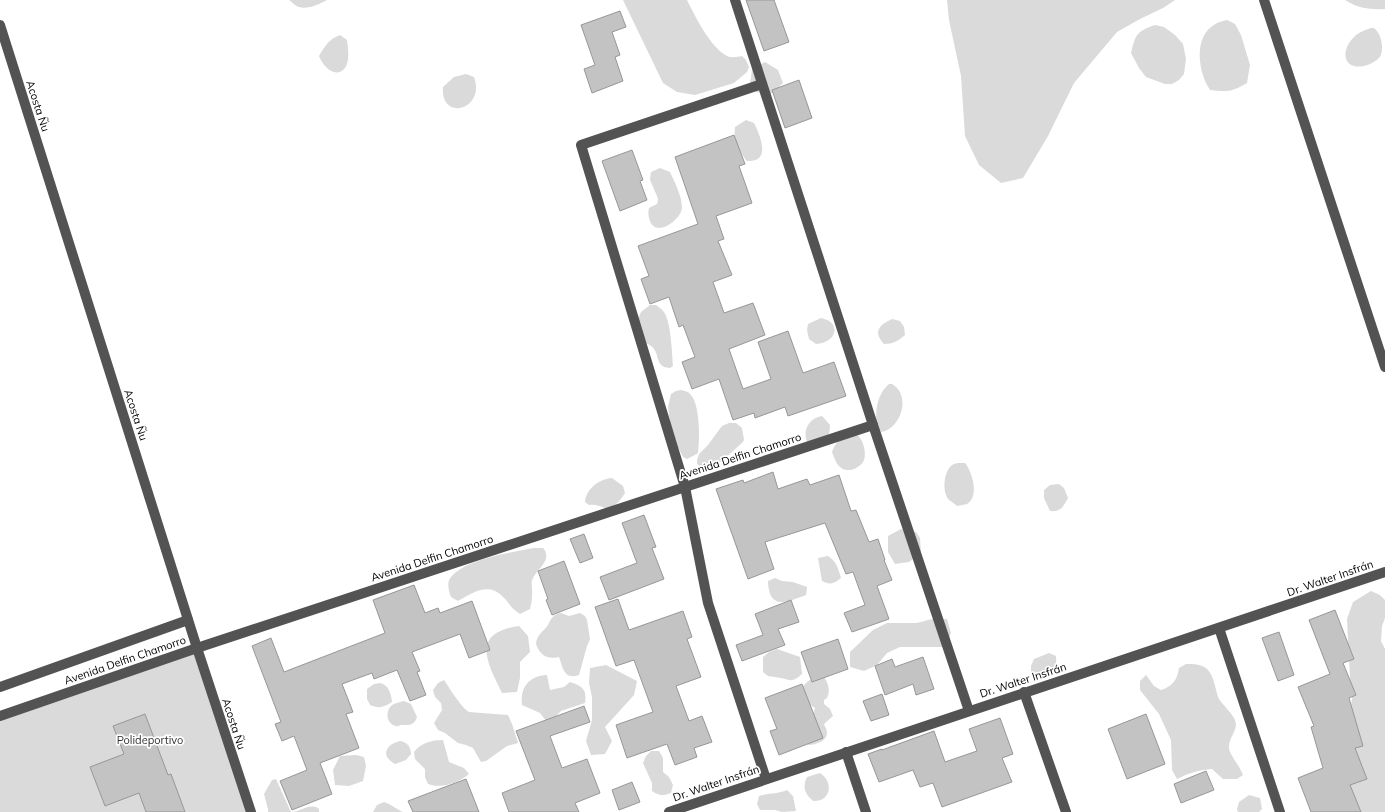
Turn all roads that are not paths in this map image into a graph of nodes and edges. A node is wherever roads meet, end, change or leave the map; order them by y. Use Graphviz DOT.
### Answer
graph roads {
  1 [pos="735,0"];
  2 [pos="1264,0"];
  3 [pos="0,25"];
  4 [pos="762,84"];
  5 [pos="1385,367"];
  6 [pos="872,425"];
  7 [pos="685,487"];
  8 [pos="1385,572"];
  9 [pos="188,620"];
  10 [pos="1219,628"];
  11 [pos="197,648"];
  12 [pos="0,687"];
  13 [pos="1024,692"];
  14 [pos="969,710"];
  15 [pos="0,716"];
  16 [pos="846,752"];
  17 [pos="766,779"];
  18 [pos="250,812"];
  19 [pos="669,812"];
  20 [pos="866,812"];
  21 [pos="1066,812"];
  22 [pos="1280,812"];
  1 -- 4 [label="street"];
  2 -- 5 [label="street"];
  3 -- 9 [label="street, Acosta Ñu"];
  4 -- 6 [label="street"];
  4 -- 7 [label="street"];
  6 -- 7 [label="street, Avenida Delfin Chamorro"];
  6 -- 14 [label="street"];
  7 -- 11 [label="street, Avenida Delfin Chamorro"];
  7 -- 17 [label="street"];
  8 -- 10 [label="street, Dr. Walter Insfrán"];
  9 -- 11 [label="street, Acosta Ñu"];
  9 -- 12 [label="street, Avenida Delfin Chamorro"];
  10 -- 13 [label="street, Dr. Walter Insfrán"];
  10 -- 22 [label="street"];
  11 -- 15 [label="street, Avenida Delfin Chamorro"];
  11 -- 18 [label="street, Acosta Ñu"];
  13 -- 14 [label="street, Dr. Walter Insfrán"];
  13 -- 21 [label="street"];
  14 -- 16 [label="street, Dr. Walter Insfrán"];
  16 -- 17 [label="street, Dr. Walter Insfrán"];
  16 -- 20 [label="street"];
  17 -- 19 [label="street, Dr. Walter Insfrán"];
}
